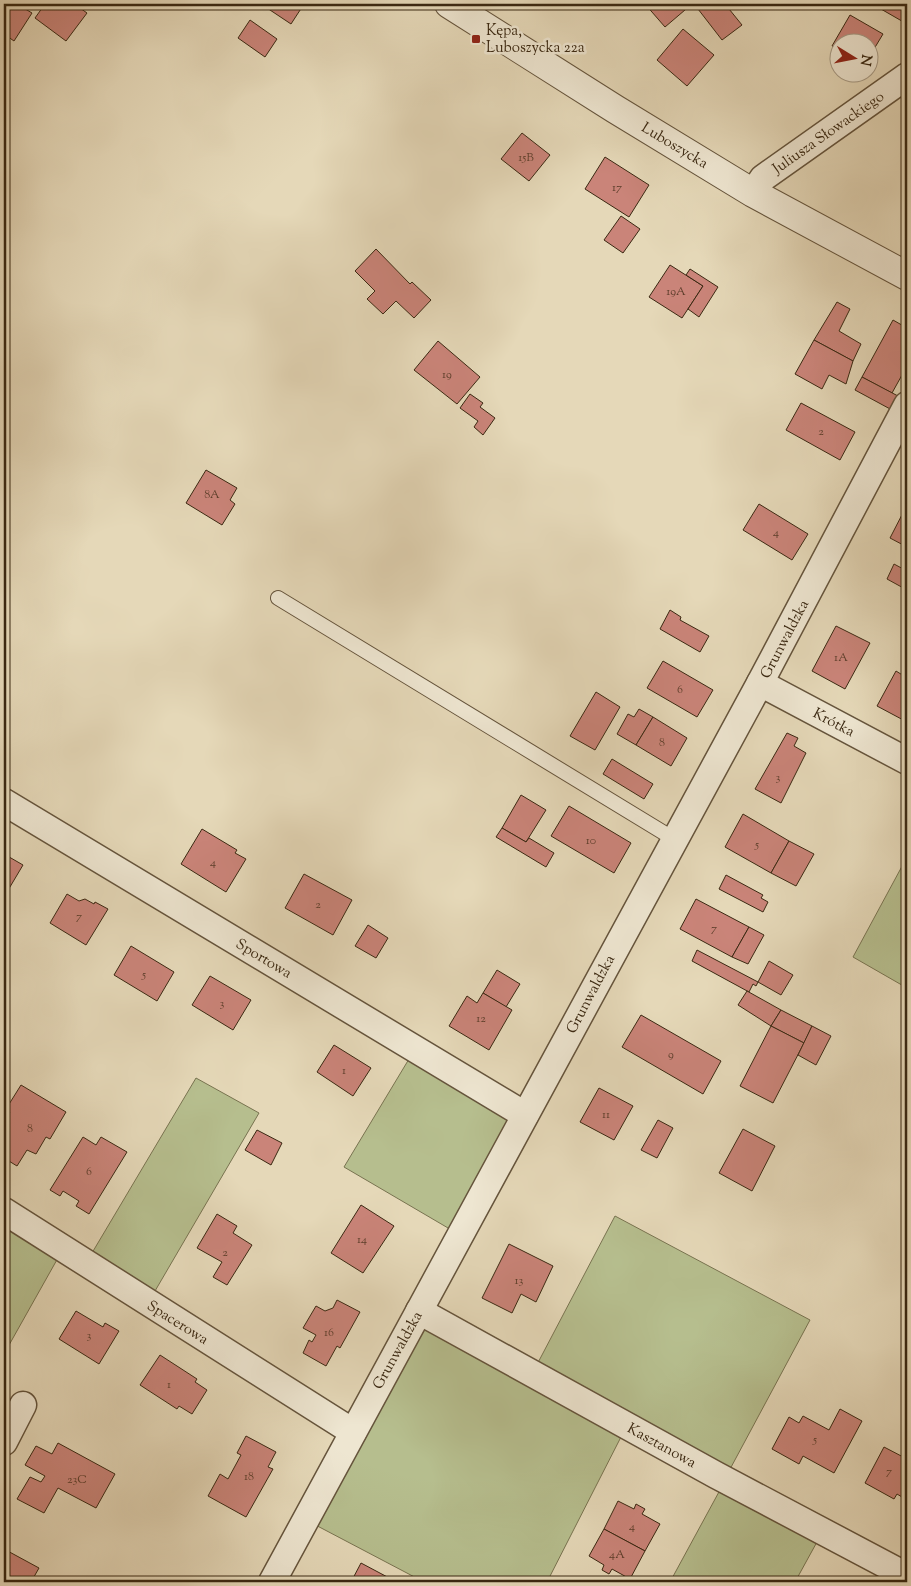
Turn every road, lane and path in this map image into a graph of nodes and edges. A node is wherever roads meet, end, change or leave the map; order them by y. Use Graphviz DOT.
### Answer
graph roads {
  1 [pos="450,4"];
  2 [pos="907,76"];
  3 [pos="753,192"];
  4 [pos="907,276"];
  5 [pos="904,418"];
  6 [pos="278,598"];
  7 [pos="760,683"];
  8 [pos="907,761"];
  9 [pos="4,802"];
  10 [pos="674,839"];
  11 [pos="525,1115"];
  12 [pos="4,1211"];
  13 [pos="418,1311"];
  14 [pos="23,1405"];
  15 [pos="353,1432"];
  16 [pos="4,1442"];
  17 [pos="907,1576"];
  18 [pos="272,1582"];
  1 -- 3 [label="street, Luboszycka"];
  2 -- 3 [label="street, Juliusza Słowackiego"];
  3 -- 4 [label="street, Luboszycka"];
  5 -- 7 [label="street, Grunwaldzka"];
  6 -- 10 [label="lane"];
  7 -- 8 [label="street, Krótka"];
  7 -- 10 [label="street, Grunwaldzka"];
  9 -- 11 [label="street, Sportowa"];
  10 -- 11 [label="street, Grunwaldzka"];
  11 -- 13 [label="street, Grunwaldzka"];
  12 -- 15 [label="street, Spacerowa"];
  13 -- 15 [label="street, Grunwaldzka"];
  13 -- 17 [label="street, Kasztanowa"];
  14 -- 16 [label="street"];
  15 -- 18 [label="street, Grunwaldzka"];
}
